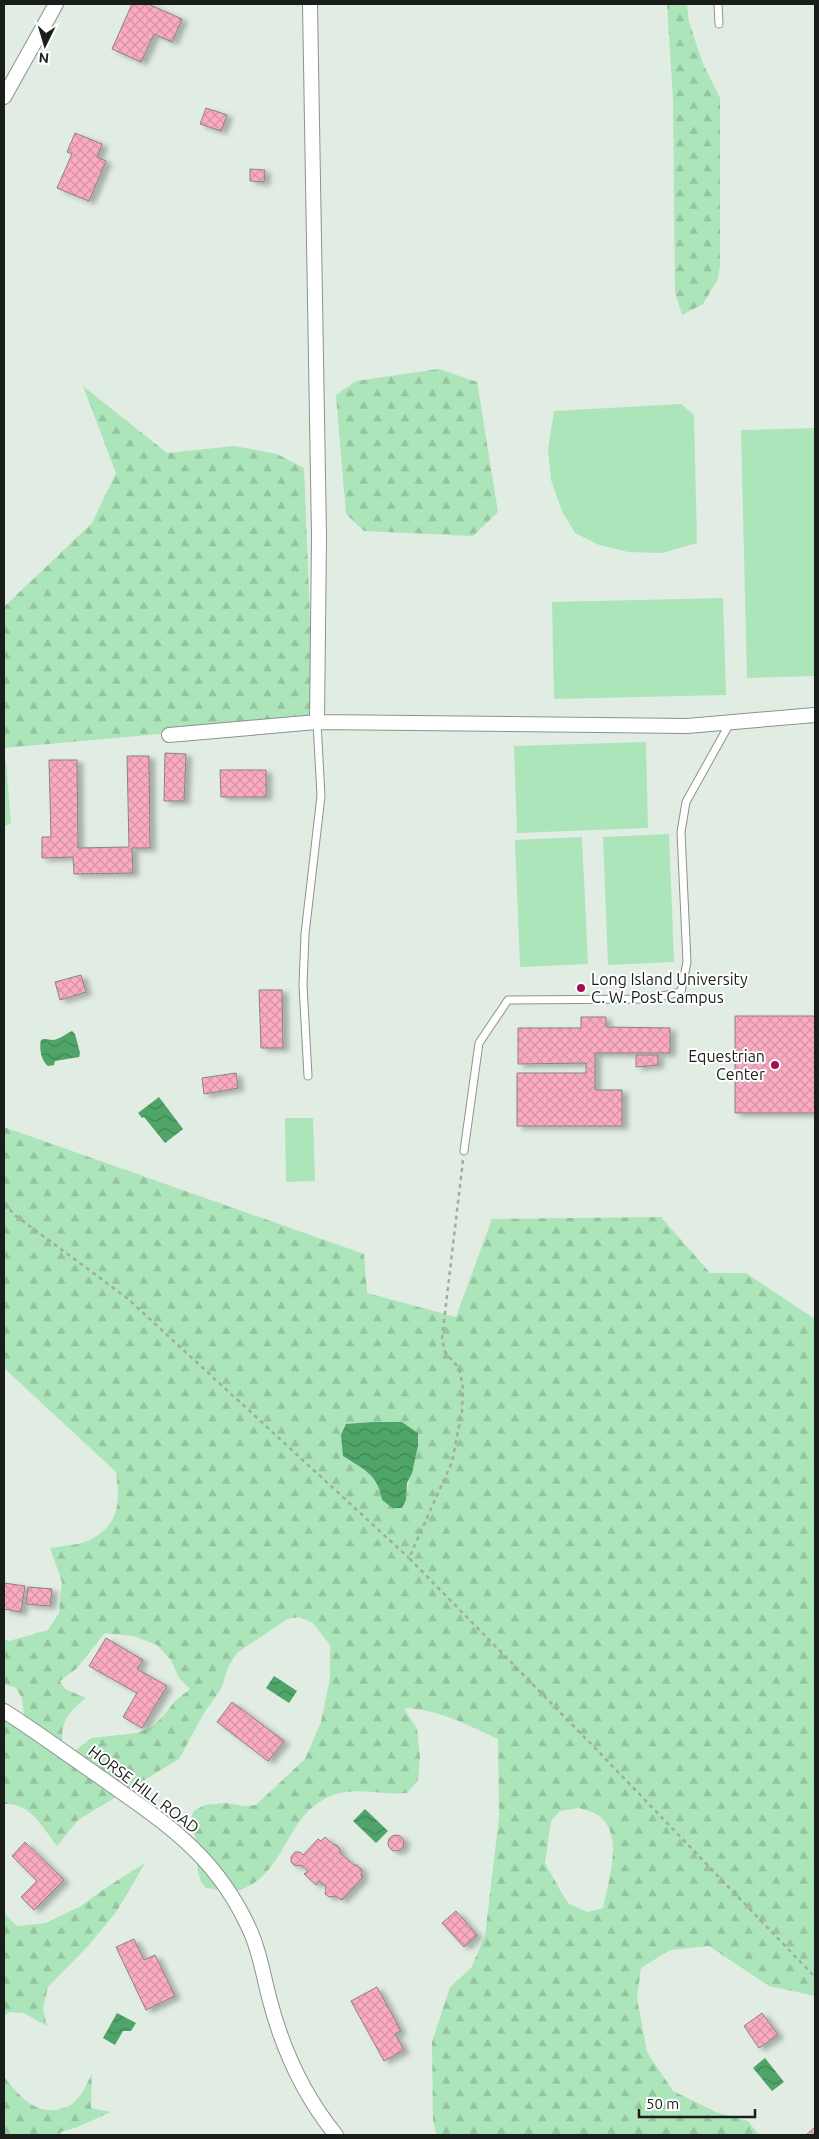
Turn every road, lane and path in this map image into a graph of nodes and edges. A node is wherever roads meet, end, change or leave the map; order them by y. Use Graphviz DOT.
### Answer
graph roads {
  1 [pos="56,4"];
  2 [pos="310,4"];
  3 [pos="718,4"];
  4 [pos="719,24"];
  5 [pos="4,97"];
  6 [pos="815,715"];
  7 [pos="317,722"];
  8 [pos="731,722"];
  9 [pos="168,735"];
  10 [pos="308,1076"];
  11 [pos="464,1151"];
  12 [pos="4,1204"];
  13 [pos="409,1558"];
  14 [pos="4,1711"];
  15 [pos="815,1977"];
  16 [pos="336,2135"];
  1 -- 5 [label="street"];
  2 -- 7 [label="street"];
  3 -- 4 [label="lane"];
  6 -- 8 [label="street"];
  7 -- 8 [label="street"];
  7 -- 9 [label="street"];
  7 -- 10 [label="lane"];
  8 -- 11 [label="lane"];
  11 -- 13 [label="path"];
  12 -- 13 [label="path"];
  13 -- 15 [label="path"];
  14 -- 16 [label="street, HORSE HILL ROAD"];
}
